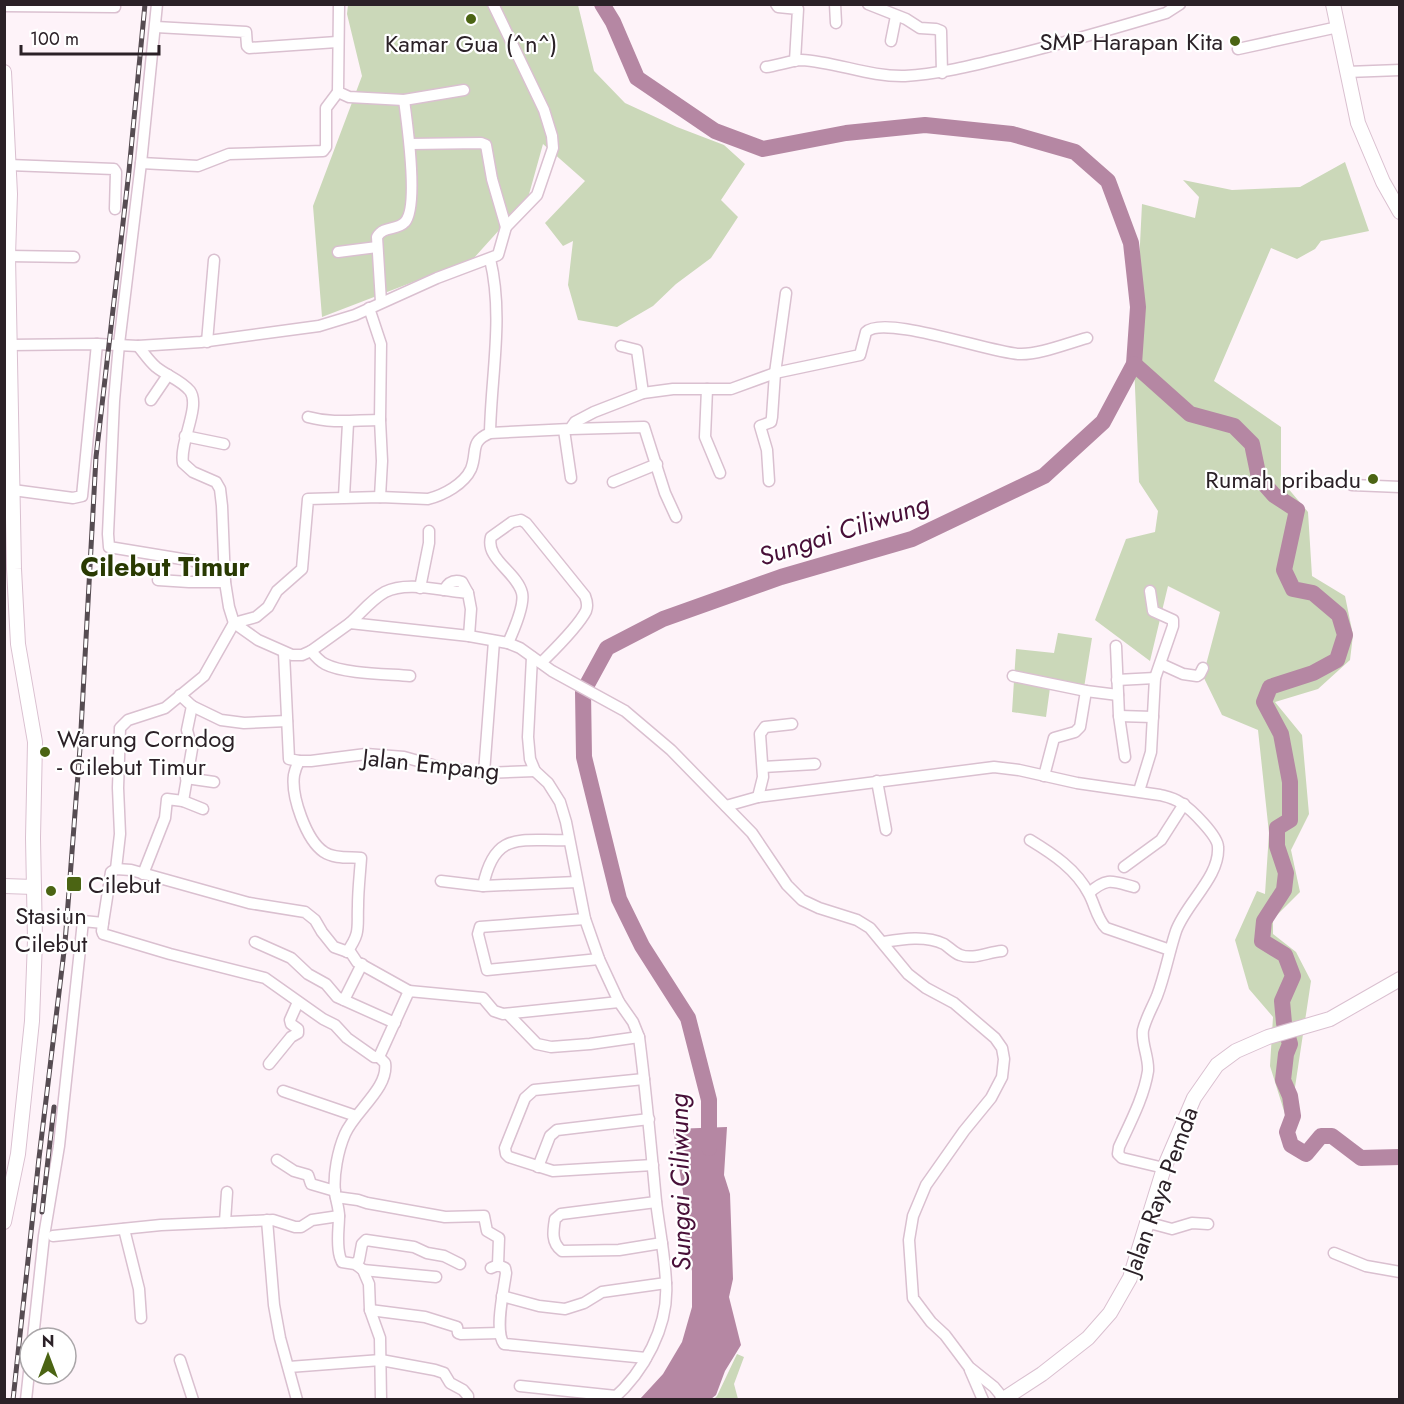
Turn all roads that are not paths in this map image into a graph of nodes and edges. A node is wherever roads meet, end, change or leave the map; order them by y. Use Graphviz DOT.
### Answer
graph roads {
  1 [pos="157,4"];
  2 [pos="339,4"];
  3 [pos="493,4"];
  4 [pos="776,4"];
  5 [pos="836,4"];
  6 [pos="868,4"];
  7 [pos="1180,4"];
  8 [pos="1333,4"];
  9 [pos="47,5"];
  10 [pos="4,6"];
  11 [pos="115,7"];
  12 [pos="896,16"];
  13 [pos="836,22"];
  14 [pos="156,27"];
  15 [pos="1338,27"];
  16 [pos="891,41"];
  17 [pos="337,42"];
  18 [pos="1238,49"];
  19 [pos="795,61"];
  20 [pos="766,67"];
  21 [pos="1400,70"];
  22 [pos="4,72"];
  23 [pos="1347,72"];
  24 [pos="942,73"];
  25 [pos="464,90"];
  26 [pos="338,92"];
  27 [pos="404,100"];
  28 [pos="410,144"];
  29 [pos="141,163"];
  30 [pos="9,165"];
  31 [pos="7,191"];
  32 [pos="115,209"];
  33 [pos="1400,212"];
  34 [pos="507,226"];
  35 [pos="377,247"];
  36 [pos="338,252"];
  37 [pos="8,256"];
  38 [pos="74,256"];
  39 [pos="490,259"];
  40 [pos="214,260"];
  41 [pos="786,294"];
  42 [pos="381,302"];
  43 [pos="369,308"];
  44 [pos="1087,338"];
  45 [pos="207,342"];
  46 [pos="97,344"];
  47 [pos="119,344"];
  48 [pos="9,345"];
  49 [pos="138,345"];
  50 [pos="621,346"];
  51 [pos="775,373"];
  52 [pos="168,375"];
  53 [pos="707,389"];
  54 [pos="643,393"];
  55 [pos="150,400"];
  56 [pos="308,417"];
  57 [pos="380,420"];
  58 [pos="348,423"];
  59 [pos="567,430"];
  60 [pos="490,433"];
  61 [pos="185,436"];
  62 [pos="224,444"];
  63 [pos="657,464"];
  64 [pos="720,473"];
  65 [pos="571,478"];
  66 [pos="769,481"];
  67 [pos="613,482"];
  68 [pos="1352,485"];
  69 [pos="1400,487"];
  70 [pos="13,490"];
  71 [pos="344,497"];
  72 [pos="380,497"];
  73 [pos="676,517"];
  74 [pos="429,531"];
  75 [pos="194,561"];
  76 [pos="158,580"];
  77 [pos="225,582"];
  78 [pos="420,588"];
  79 [pos="1150,591"];
  80 [pos="350,623"];
  81 [pos="234,624"];
  82 [pos="469,636"];
  83 [pos="494,641"];
  84 [pos="508,643"];
  85 [pos="1116,646"];
  86 [pos="311,651"];
  87 [pos="284,653"];
  88 [pos="537,660"];
  89 [pos="1161,664"];
  90 [pos="1203,668"];
  91 [pos="410,676"];
  92 [pos="1013,676"];
  93 [pos="1155,678"];
  94 [pos="1118,680"];
  95 [pos="1086,691"];
  96 [pos="180,695"];
  97 [pos="1118,695"];
  98 [pos="192,706"];
  99 [pos="1119,716"];
  100 [pos="1153,717"];
  101 [pos="287,721"];
  102 [pos="792,724"];
  103 [pos="1125,757"];
  104 [pos="298,761"];
  105 [pos="815,764"];
  106 [pos="763,767"];
  107 [pos="535,771"];
  108 [pos="484,772"];
  109 [pos="1044,776"];
  110 [pos="186,778"];
  111 [pos="876,781"];
  112 [pos="214,782"];
  113 [pos="1139,791"];
  114 [pos="758,796"];
  115 [pos="183,801"];
  116 [pos="1184,804"];
  117 [pos="726,806"];
  118 [pos="203,809"];
  119 [pos="885,830"];
  120 [pos="569,840"];
  121 [pos="1030,840"];
  122 [pos="1124,867"];
  123 [pos="116,869"];
  124 [pos="143,874"];
  125 [pos="441,882"];
  126 [pos="577,882"];
  127 [pos="9,886"];
  128 [pos="483,886"];
  129 [pos="34,887"];
  130 [pos="1134,887"];
  131 [pos="1089,893"];
  132 [pos="585,919"];
  133 [pos="103,923"];
  134 [pos="255,942"];
  135 [pos="883,942"];
  136 [pos="1170,950"];
  137 [pos="348,951"];
  138 [pos="1002,951"];
  139 [pos="599,959"];
  140 [pos="362,964"];
  141 [pos="1400,979"];
  142 [pos="409,991"];
  143 [pos="344,1000"];
  144 [pos="298,1002"];
  145 [pos="619,1002"];
  146 [pos="508,1014"];
  147 [pos="395,1023"];
  148 [pos="639,1037"];
  149 [pos="379,1057"];
  150 [pos="269,1064"];
  151 [pos="644,1079"];
  152 [pos="283,1091"];
  153 [pos="356,1116"];
  154 [pos="649,1119"];
  155 [pos="277,1160"];
  156 [pos="653,1165"];
  157 [pos="538,1167"];
  158 [pos="1164,1168"];
  159 [pos="227,1192"];
  160 [pos="336,1194"];
  161 [pos="656,1202"];
  162 [pos="339,1216"];
  163 [pos="267,1220"];
  164 [pos="4,1222"];
  165 [pos="225,1222"];
  166 [pos="1146,1222"];
  167 [pos="1208,1224"];
  168 [pos="124,1229"];
  169 [pos="52,1236"];
  170 [pos="662,1243"];
  171 [pos="1334,1253"];
  172 [pos="460,1263"];
  173 [pos="359,1267"];
  174 [pos="1400,1272"];
  175 [pos="436,1277"];
  176 [pos="666,1283"];
  177 [pos="502,1296"];
  178 [pos="370,1310"];
  179 [pos="141,1318"];
  180 [pos="34,1326"];
  181 [pos="500,1333"];
  182 [pos="646,1358"];
  183 [pos="180,1360"];
  184 [pos="381,1360"];
  185 [pos="969,1366"];
  186 [pos="289,1367"];
  187 [pos="520,1386"];
  188 [pos="538,1394"];
  189 [pos="614,1398"];
  190 [pos="1003,1399"];
  191 [pos="193,1400"];
  192 [pos="297,1400"];
  193 [pos="381,1400"];
  194 [pos="468,1400"];
  195 [pos="983,1400"];
  1 -- 14 [label="street"];
  2 -- 17 [label="street"];
  3 -- 34 [label="street"];
  4 -- 19 [label="street"];
  5 -- 13 [label="street"];
  6 -- 12 [label="street"];
  7 -- 24 [label="street"];
  8 -- 15 [label="main road"];
  9 -- 10 [label="street"];
  9 -- 11 [label="street"];
  12 -- 16 [label="street"];
  12 -- 24 [label="street"];
  14 -- 17 [label="street"];
  14 -- 29 [label="street"];
  15 -- 18 [label="street"];
  15 -- 23 [label="main road"];
  17 -- 26 [label="street"];
  19 -- 20 [label="street"];
  19 -- 24 [label="street"];
  21 -- 23 [label="street"];
  22 -- 30 [label="main road"];
  23 -- 33 [label="main road"];
  25 -- 27 [label="street"];
  26 -- 27 [label="street"];
  26 -- 29 [label="street"];
  27 -- 28 [label="street"];
  28 -- 34 [label="street"];
  28 -- 35 [label="street"];
  29 -- 47 [label="street"];
  30 -- 31 [label="main road"];
  30 -- 32 [label="street"];
  31 -- 37 [label="main road"];
  34 -- 39 [label="street"];
  35 -- 36 [label="street"];
  35 -- 42 [label="street"];
  37 -- 38 [label="street"];
  37 -- 48 [label="main road"];
  39 -- 42 [label="street"];
  39 -- 60 [label="street"];
  40 -- 45 [label="street"];
  41 -- 51 [label="street"];
  42 -- 43 [label="street"];
  43 -- 45 [label="street"];
  43 -- 57 [label="street"];
  44 -- 51 [label="street"];
  45 -- 49 [label="street"];
  46 -- 47 [label="street"];
  46 -- 48 [label="street"];
  46 -- 70 [label="street"];
  47 -- 49 [label="street"];
  47 -- 75 [label="street"];
  48 -- 70 [label="main road"];
  49 -- 52 [label="street"];
  50 -- 54 [label="street"];
  51 -- 53 [label="street"];
  51 -- 66 [label="street"];
  52 -- 55 [label="street"];
  52 -- 61 [label="street"];
  53 -- 54 [label="street"];
  53 -- 64 [label="street"];
  54 -- 59 [label="street"];
  56 -- 58 [label="street"];
  57 -- 58 [label="street"];
  57 -- 72 [label="street"];
  58 -- 71 [label="street"];
  59 -- 60 [label="street"];
  59 -- 63 [label="street"];
  59 -- 65 [label="street"];
  60 -- 72 [label="street"];
  61 -- 62 [label="street"];
  61 -- 77 [label="street"];
  63 -- 67 [label="street"];
  63 -- 73 [label="street"];
  68 -- 69 [label="street"];
  70 -- 129 [label="main road"];
  71 -- 72 [label="street"];
  71 -- 81 [label="street"];
  74 -- 78 [label="street"];
  76 -- 77 [label="street"];
  77 -- 81 [label="street"];
  78 -- 80 [label="street"];
  78 -- 82 [label="street"];
  79 -- 89 [label="street"];
  80 -- 82 [label="street"];
  80 -- 86 [label="street"];
  81 -- 87 [label="street"];
  81 -- 96 [label="street"];
  82 -- 83 [label="street"];
  83 -- 84 [label="street"];
  83 -- 108 [label="street"];
  84 -- 88 [label="street"];
  84 -- 88 [label="street"];
  85 -- 94 [label="street"];
  86 -- 87 [label="street"];
  86 -- 91 [label="street"];
  87 -- 101 [label="street"];
  88 -- 107 [label="street"];
  88 -- 117 [label="street"];
  89 -- 90 [label="street"];
  89 -- 93 [label="street"];
  92 -- 95 [label="street"];
  93 -- 94 [label="street"];
  93 -- 100 [label="street"];
  94 -- 97 [label="street"];
  95 -- 97 [label="street"];
  95 -- 109 [label="street"];
  96 -- 98 [label="street"];
  96 -- 123 [label="street"];
  97 -- 99 [label="street"];
  98 -- 101 [label="street"];
  98 -- 110 [label="street"];
  99 -- 100 [label="street"];
  99 -- 103 [label="street"];
  100 -- 113 [label="street"];
  101 -- 104 [label="street"];
  102 -- 106 [label="street"];
  104 -- 108 [label="street, Jalan Empang"];
  104 -- 137 [label="street"];
  105 -- 106 [label="street"];
  106 -- 114 [label="street"];
  107 -- 108 [label="street, Jalan Empang"];
  107 -- 120 [label="street"];
  109 -- 111 [label="street"];
  109 -- 113 [label="street"];
  110 -- 112 [label="street"];
  110 -- 115 [label="street"];
  111 -- 114 [label="street"];
  111 -- 119 [label="street"];
  113 -- 116 [label="street"];
  114 -- 117 [label="street"];
  115 -- 118 [label="street"];
  115 -- 124 [label="street"];
  116 -- 122 [label="street"];
  116 -- 136 [label="street"];
  117 -- 135 [label="street"];
  120 -- 126 [label="street"];
  120 -- 128 [label="street"];
  121 -- 131 [label="street"];
  123 -- 124 [label="street"];
  123 -- 133 [label="street"];
  124 -- 137 [label="street"];
  125 -- 128 [label="street"];
  126 -- 128 [label="street"];
  126 -- 132 [label="street"];
  127 -- 129 [label="main road"];
  129 -- 164 [label="main road"];
  130 -- 131 [label="street"];
  131 -- 136 [label="street"];
  132 -- 139 [label="street"];
  132 -- 139 [label="street"];
  133 -- 144 [label="street"];
  133 -- 180 [label="street"];
  134 -- 143 [label="street"];
  135 -- 138 [label="street"];
  135 -- 185 [label="street"];
  136 -- 158 [label="street"];
  137 -- 140 [label="street"];
  139 -- 145 [label="street"];
  140 -- 142 [label="street"];
  140 -- 143 [label="street"];
  141 -- 158 [label="main road, Jalan Raya Pemda"];
  142 -- 146 [label="street"];
  142 -- 147 [label="street"];
  143 -- 147 [label="street"];
  144 -- 149 [label="street"];
  144 -- 150 [label="street"];
  145 -- 146 [label="street"];
  145 -- 148 [label="street"];
  146 -- 148 [label="street"];
  147 -- 149 [label="street"];
  148 -- 151 [label="street"];
  149 -- 153 [label="street"];
  151 -- 154 [label="street"];
  151 -- 157 [label="street"];
  152 -- 153 [label="street"];
  153 -- 160 [label="street"];
  154 -- 156 [label="street"];
  154 -- 157 [label="street"];
  155 -- 160 [label="street"];
  156 -- 157 [label="street"];
  156 -- 161 [label="street"];
  158 -- 166 [label="main road, Jalan Raya Pemda"];
  159 -- 165 [label="street"];
  160 -- 162 [label="street"];
  160 -- 177 [label="street"];
  161 -- 170 [label="street"];
  161 -- 170 [label="street"];
  162 -- 163 [label="street"];
  162 -- 173 [label="street"];
  163 -- 165 [label="street"];
  163 -- 186 [label="street"];
  165 -- 168 [label="street"];
  166 -- 167 [label="street"];
  166 -- 190 [label="main road, Jalan Raya Pemda"];
  168 -- 169 [label="street"];
  168 -- 179 [label="street"];
  170 -- 176 [label="street"];
  171 -- 174 [label="street"];
  172 -- 173 [label="street"];
  173 -- 175 [label="street"];
  173 -- 178 [label="street"];
  176 -- 177 [label="street"];
  176 -- 182 [label="street"];
  177 -- 181 [label="street"];
  178 -- 181 [label="street"];
  178 -- 184 [label="street"];
  181 -- 182 [label="street"];
  182 -- 189 [label="street"];
  183 -- 191 [label="street"];
  184 -- 186 [label="street"];
  184 -- 193 [label="street"];
  184 -- 194 [label="street"];
  185 -- 190 [label="street"];
  185 -- 195 [label="street"];
  186 -- 192 [label="street"];
  187 -- 188 [label="street"];
  188 -- 189 [label="street"];
}
